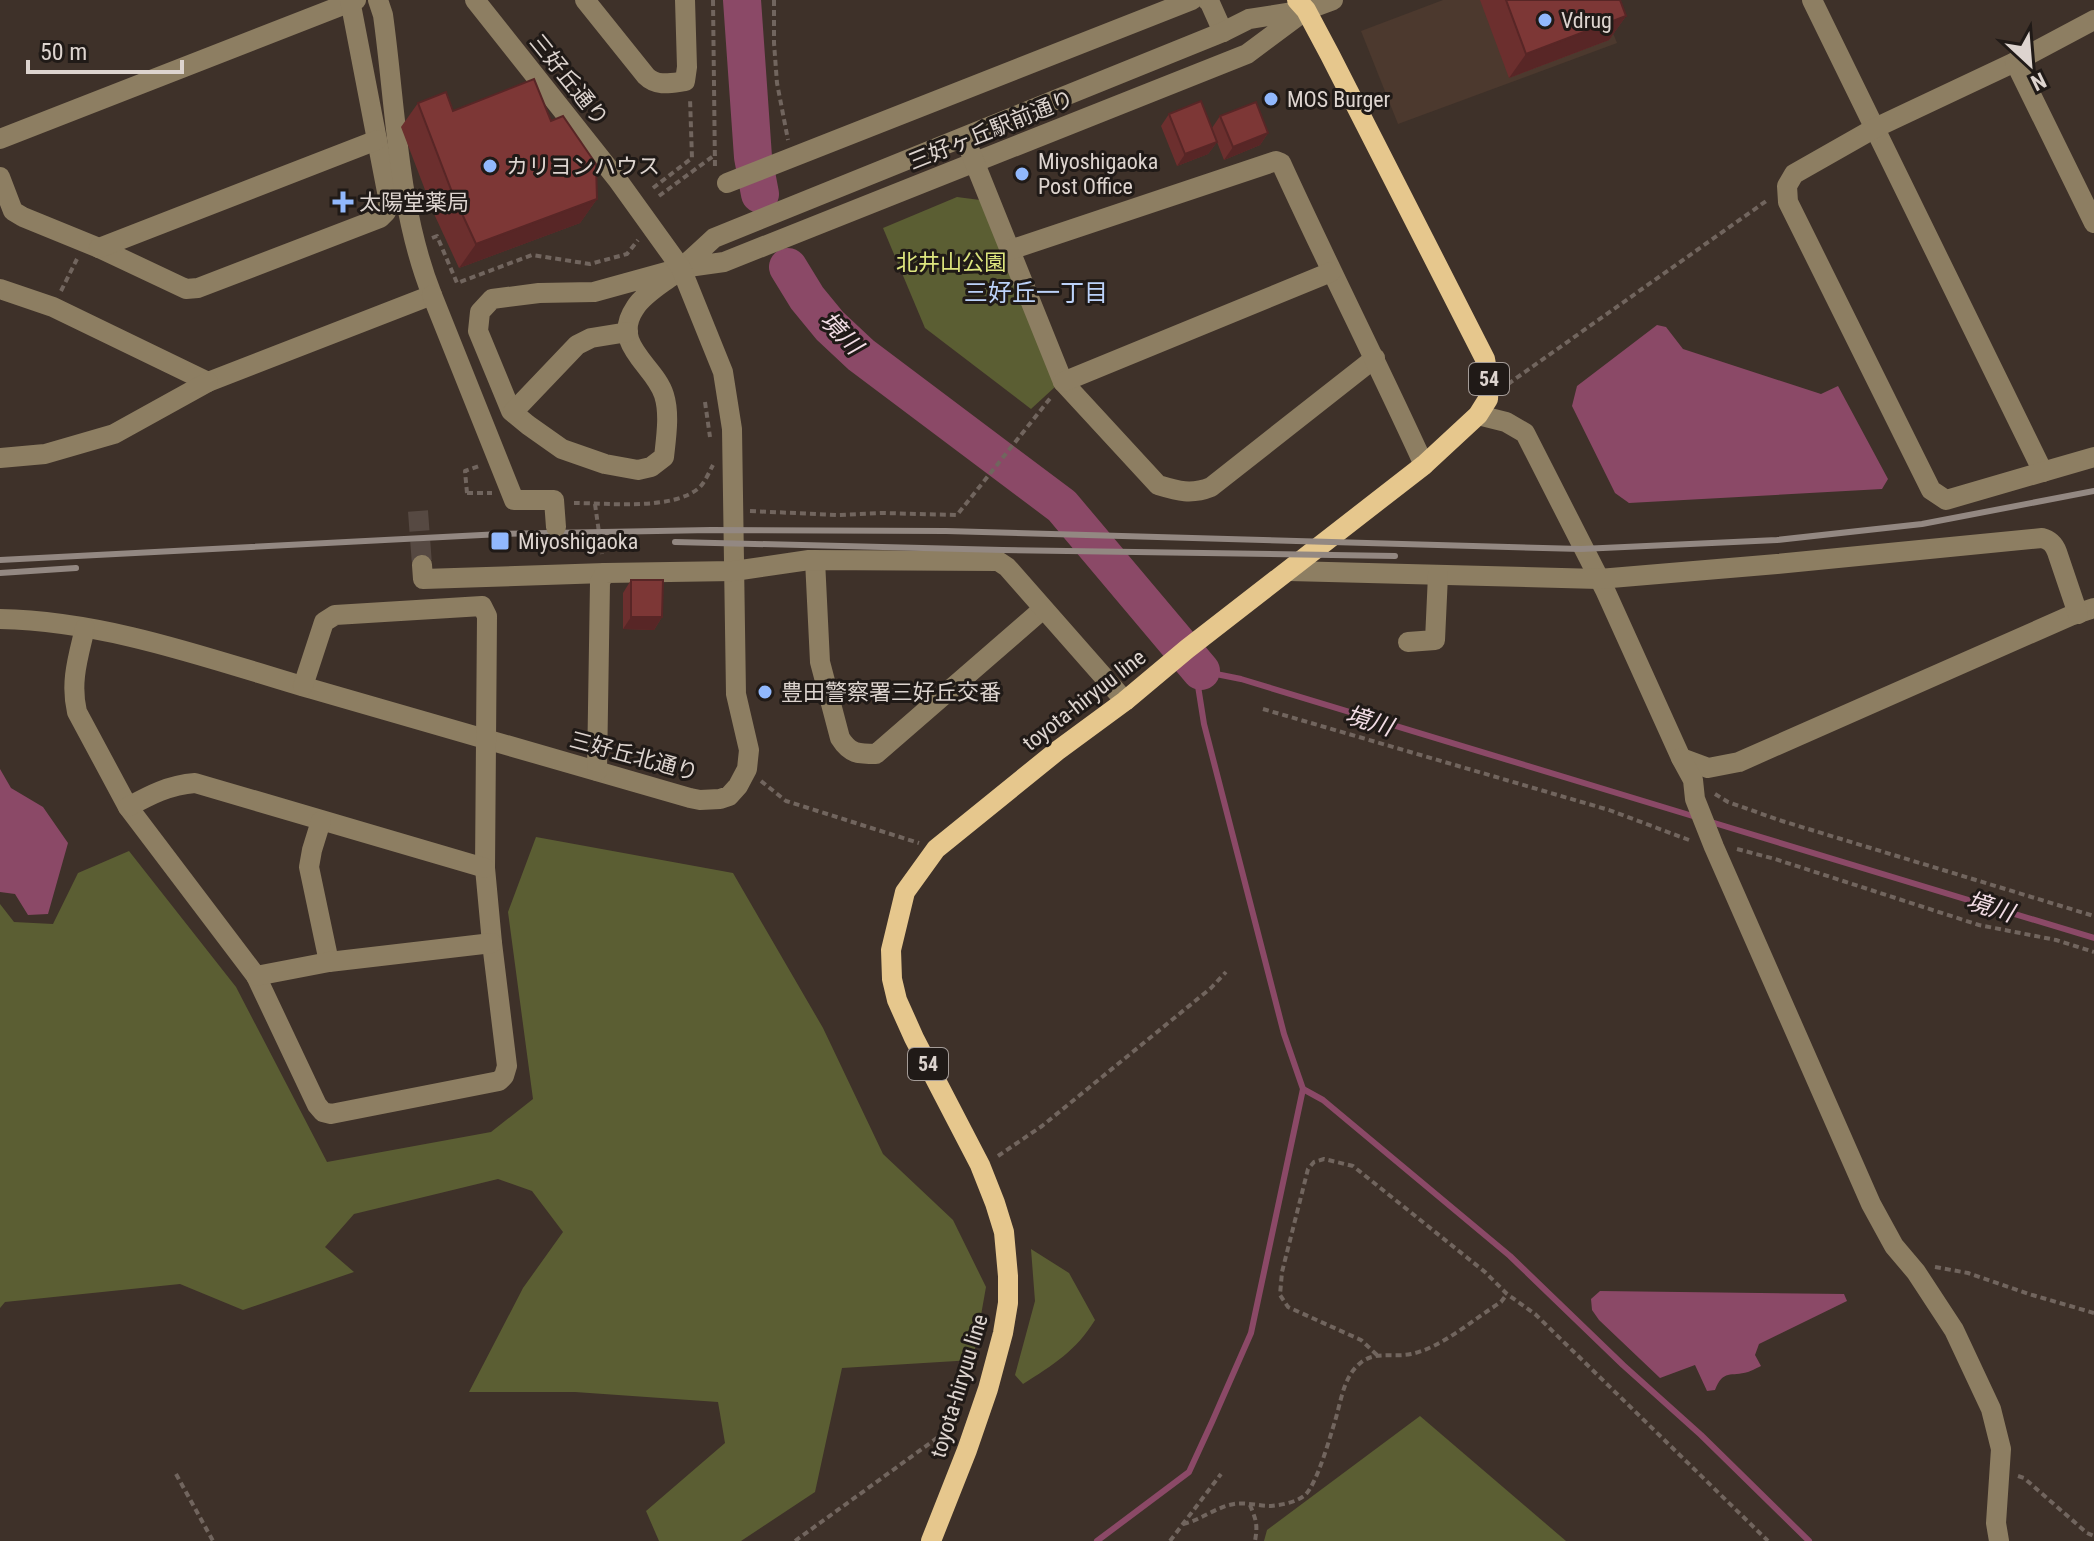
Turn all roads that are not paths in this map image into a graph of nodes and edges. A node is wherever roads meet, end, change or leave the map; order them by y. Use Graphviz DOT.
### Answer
graph roads {
  1 [pos="475,0"];
  2 [pos="585,0"];
  3 [pos="685,0"];
  4 [pos="1192,0"];
  5 [pos="1207,0"];
  6 [pos="1333,0"];
  7 [pos="1812,0"];
  8 [pos="352,1"];
  9 [pos="1302,3"];
  10 [pos="380,8"];
  11 [pos="2094,20"];
  12 [pos="1223,32"];
  13 [pos="2015,62"];
  14 [pos="1875,128"];
  15 [pos="965,136"];
  16 [pos="0,139"];
  17 [pos="377,140"];
  18 [pos="974,162"];
  19 [pos="0,177"];
  20 [pos="727,183"];
  21 [pos="2094,223"];
  22 [pos="92,245"];
  23 [pos="1010,250"];
  24 [pos="681,268"];
  25 [pos="1331,272"];
  26 [pos="0,289"];
  27 [pos="432,295"];
  28 [pos="628,332"];
  29 [pos="1375,358"];
  30 [pos="208,382"];
  31 [pos="1063,382"];
  32 [pos="1483,407"];
  33 [pos="513,412"];
  34 [pos="2094,457"];
  35 [pos="0,458"];
  36 [pos="1424,465"];
  37 [pos="2043,472"];
  38 [pos="556,527"];
  39 [pos="815,560"];
  40 [pos="422,565"];
  41 [pos="734,571"];
  42 [pos="1289,571"];
  43 [pos="605,573"];
  44 [pos="1438,575"];
  45 [pos="1599,579"];
  46 [pos="1043,609"];
  47 [pos="2086,611"];
  48 [pos="0,619"];
  49 [pos="85,628"];
  50 [pos="1408,642"];
  51 [pos="303,686"];
  52 [pos="1125,701"];
  53 [pos="486,740"];
  54 [pos="1681,758"];
  55 [pos="597,771"];
  56 [pos="128,807"];
  57 [pos="321,821"];
  58 [pos="485,868"];
  59 [pos="492,943"];
  60 [pos="329,962"];
  61 [pos="256,976"];
  62 [pos="931,1541"];
  63 [pos="1999,1541"];
  1 -- 24 [label="street, 三好丘通り"];
  2 -- 3 [label="street"];
  4 -- 20 [label="street"];
  5 -- 12 [label="street"];
  6 -- 9 [label="street"];
  7 -- 14 [label="street"];
  8 -- 16 [label="street"];
  8 -- 17 [label="street"];
  9 -- 12 [label="street"];
  9 -- 18 [label="street, 三好ヶ丘駅前通り"];
  9 -- 32 [label="main road, 54"];
  10 -- 27 [label="street"];
  11 -- 13 [label="street"];
  12 -- 15 [label="street"];
  13 -- 14 [label="street"];
  13 -- 21 [label="street"];
  14 -- 37 [label="street"];
  14 -- 37 [label="street"];
  15 -- 18 [label="street"];
  15 -- 24 [label="street"];
  17 -- 22 [label="street"];
  17 -- 22 [label="street"];
  18 -- 23 [label="street"];
  18 -- 24 [label="street, 三好ヶ丘駅前通り"];
  19 -- 22 [label="street"];
  23 -- 25 [label="street"];
  23 -- 31 [label="street"];
  24 -- 28 [label="street"];
  24 -- 33 [label="street, 三好ヶ丘駅前通り"];
  24 -- 41 [label="street"];
  25 -- 29 [label="street"];
  25 -- 31 [label="street"];
  26 -- 30 [label="street"];
  27 -- 30 [label="street"];
  27 -- 38 [label="street, bridge"];
  28 -- 33 [label="street"];
  28 -- 33 [label="street"];
  29 -- 31 [label="street"];
  29 -- 36 [label="street"];
  30 -- 35 [label="street"];
  32 -- 36 [label="main road, toyota-hiryuu line / 54"];
  32 -- 45 [label="street"];
  34 -- 37 [label="street"];
  36 -- 42 [label="main road, toyota-hiryuu line / 54"];
  39 -- 41 [label="street"];
  39 -- 46 [label="street"];
  39 -- 46 [label="street"];
  40 -- 43 [label="street"];
  41 -- 43 [label="street"];
  41 -- 55 [label="street, 三好丘北通り"];
  42 -- 44 [label="street"];
  42 -- 52 [label="main road, toyota-hiryuu line / 54"];
  43 -- 55 [label="street"];
  44 -- 45 [label="street"];
  44 -- 50 [label="street"];
  45 -- 47 [label="street"];
  45 -- 54 [label="street"];
  46 -- 52 [label="street"];
  47 -- 54 [label="street"];
  48 -- 49 [label="street, 三好丘北通り"];
  49 -- 51 [label="street, 三好丘北通り"];
  49 -- 56 [label="street"];
  51 -- 53 [label="street, 三好丘北通り"];
  51 -- 53 [label="street"];
  52 -- 62 [label="main road, toyota-hiryuu line / 54"];
  53 -- 55 [label="street, 三好丘北通り"];
  53 -- 58 [label="street"];
  54 -- 63 [label="street"];
  56 -- 57 [label="street"];
  56 -- 61 [label="street"];
  57 -- 58 [label="street"];
  57 -- 60 [label="street"];
  58 -- 59 [label="street"];
  59 -- 60 [label="street"];
  59 -- 61 [label="street"];
  60 -- 61 [label="street"];
}
